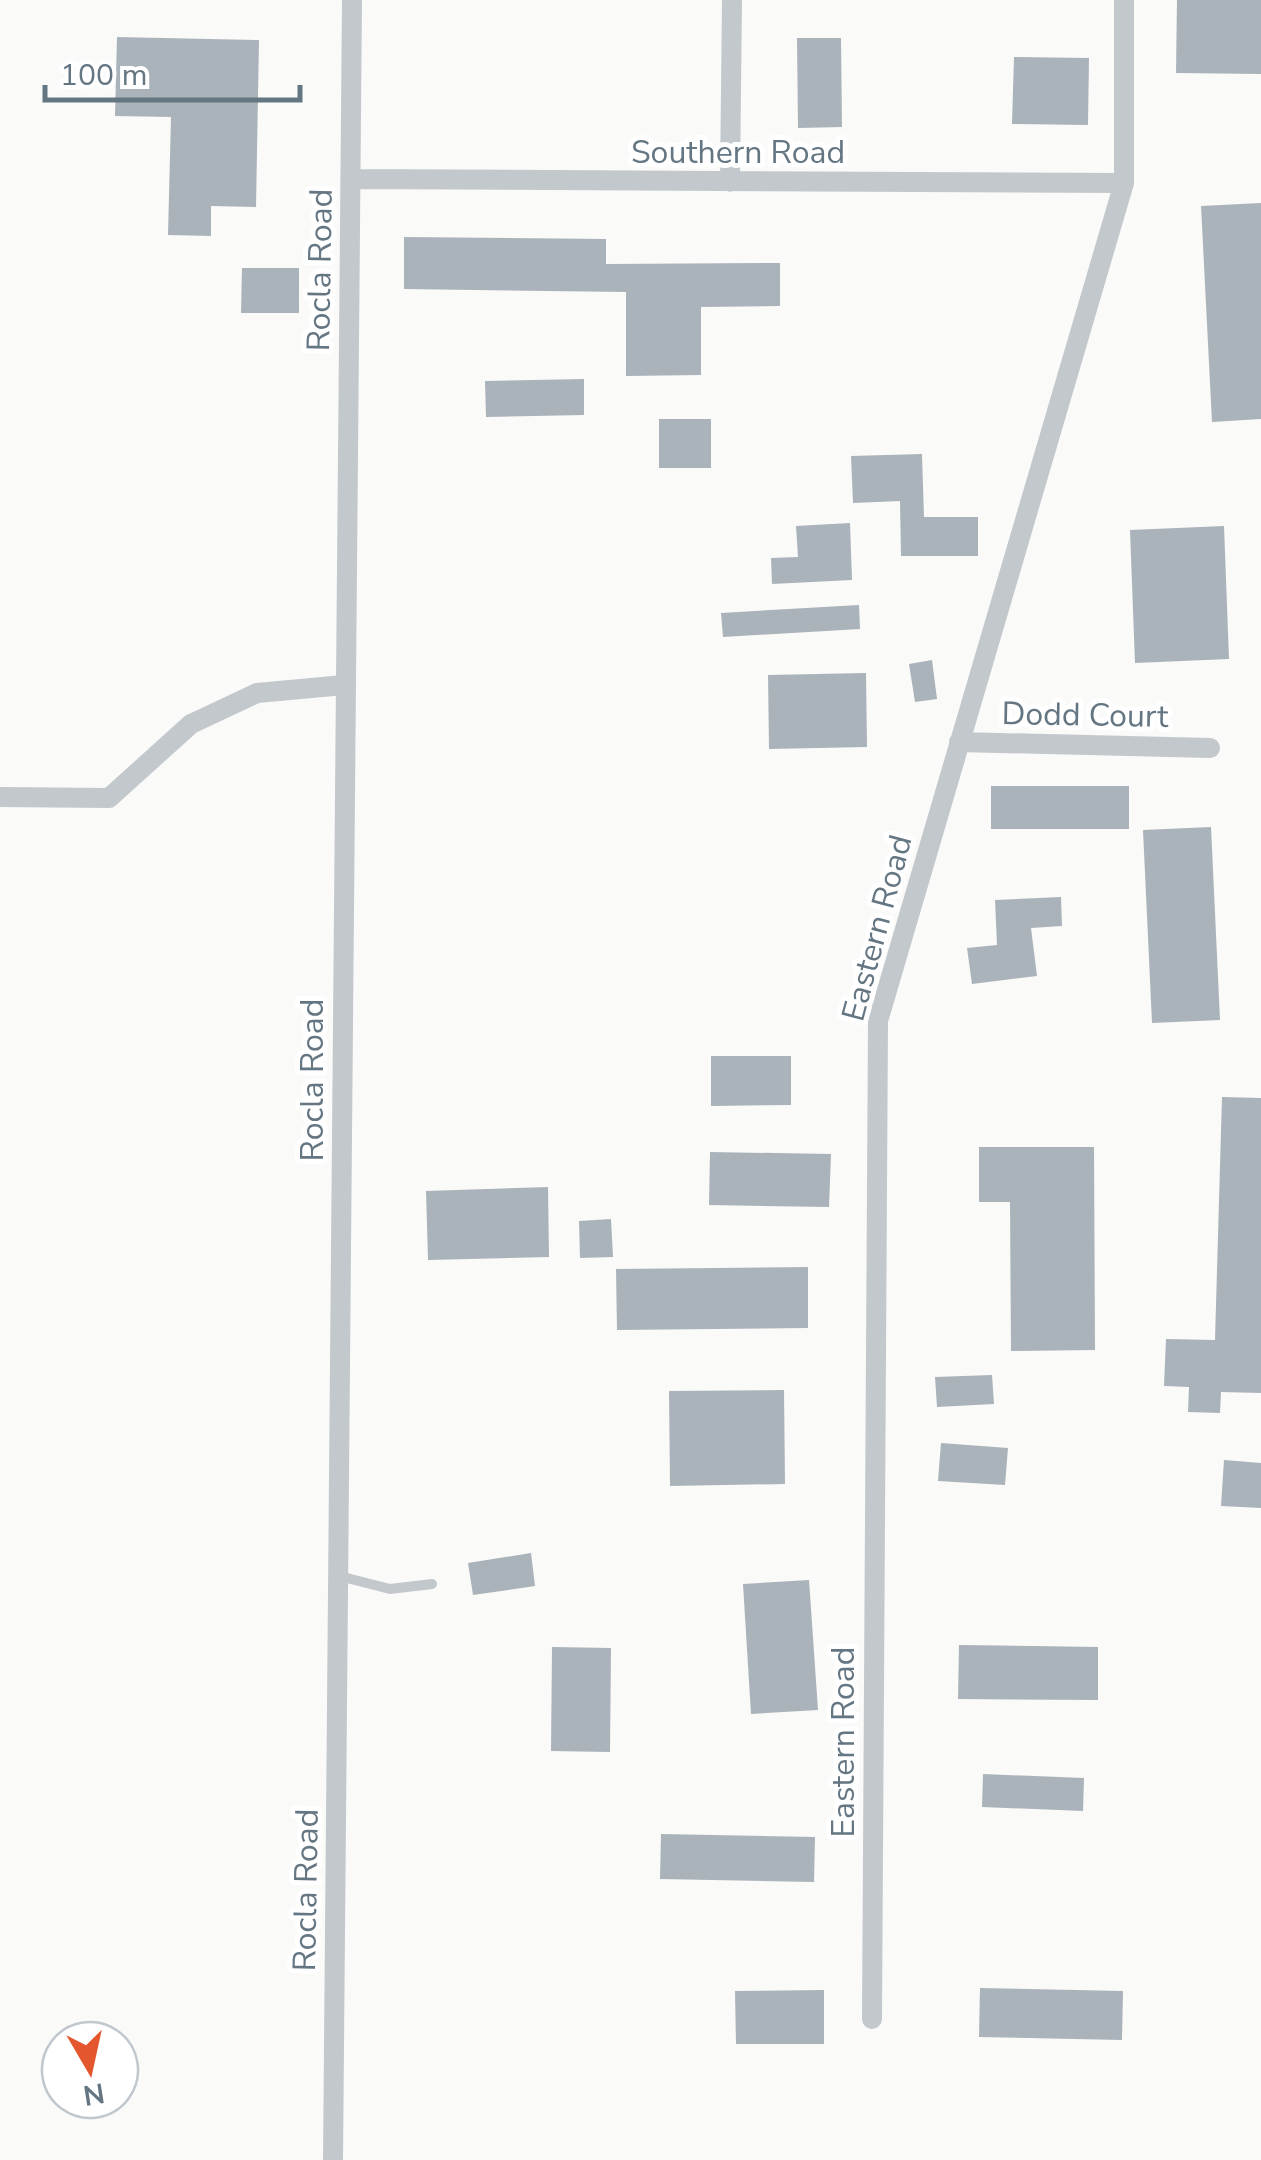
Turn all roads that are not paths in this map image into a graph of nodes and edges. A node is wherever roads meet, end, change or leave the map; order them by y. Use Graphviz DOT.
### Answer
graph roads {
  1 [pos="352,0"];
  2 [pos="732,0"];
  3 [pos="1124,0"];
  4 [pos="351,179"];
  5 [pos="730,182"];
  6 [pos="1124,183"];
  7 [pos="344,685"];
  8 [pos="960,742"];
  9 [pos="1210,748"];
  10 [pos="0,797"];
  11 [pos="339,1576"];
  12 [pos="432,1584"];
  13 [pos="872,2020"];
  14 [pos="333,2160"];
  1 -- 4 [label="street, Rocla Road"];
  2 -- 5 [label="street"];
  3 -- 6 [label="street, Eastern Road"];
  4 -- 5 [label="street, Southern Road"];
  4 -- 7 [label="street, Rocla Road"];
  5 -- 6 [label="street, Southern Road"];
  6 -- 8 [label="street, Eastern Road"];
  7 -- 10 [label="street"];
  7 -- 11 [label="street, Rocla Road"];
  8 -- 9 [label="street, Dodd Court"];
  8 -- 13 [label="street, Eastern Road"];
  11 -- 12 [label="lane"];
  11 -- 14 [label="street, Rocla Road"];
}
